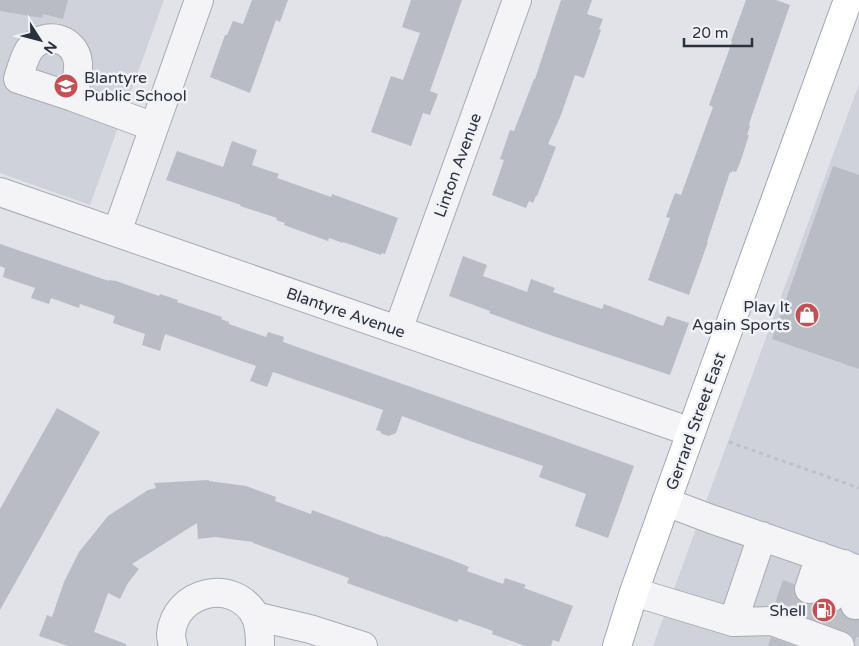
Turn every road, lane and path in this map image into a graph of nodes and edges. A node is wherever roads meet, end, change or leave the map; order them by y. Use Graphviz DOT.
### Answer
graph roads {
  1 [pos="199,0"];
  2 [pos="517,0"];
  3 [pos="848,0"];
  4 [pos="73,97"];
  5 [pos="154,127"];
  6 [pos="0,192"];
  7 [pos="117,232"];
  8 [pos="398,330"];
  9 [pos="691,432"];
  10 [pos="729,442"];
  11 [pos="859,488"];
  12 [pos="666,502"];
  13 [pos="762,536"];
  14 [pos="841,564"];
  15 [pos="634,592"];
  16 [pos="839,596"];
  17 [pos="255,616"];
  18 [pos="733,622"];
  19 [pos="823,633"];
  20 [pos="173,646"];
  21 [pos="260,646"];
  22 [pos="363,646"];
  23 [pos="617,646"];
  1 -- 5 [label="street"];
  2 -- 8 [label="street, Linton Avenue"];
  3 -- 9 [label="main road, Gerrard Street East"];
  4 -- 5 [label="street"];
  5 -- 7 [label="street"];
  6 -- 7 [label="street, Blantyre Avenue"];
  7 -- 8 [label="street, Blantyre Avenue"];
  8 -- 9 [label="street, Blantyre Avenue"];
  9 -- 12 [label="main road, Gerrard Street East"];
  10 -- 11 [label="path"];
  12 -- 13 [label="street"];
  12 -- 15 [label="main road, Gerrard Street East"];
  13 -- 14 [label="street"];
  13 -- 18 [label="street"];
  14 -- 16 [label="street"];
  15 -- 18 [label="street"];
  15 -- 23 [label="main road, Gerrard Street East"];
  17 -- 20 [label="street"];
  17 -- 21 [label="street"];
  17 -- 22 [label="street"];
  18 -- 19 [label="street"];
}
